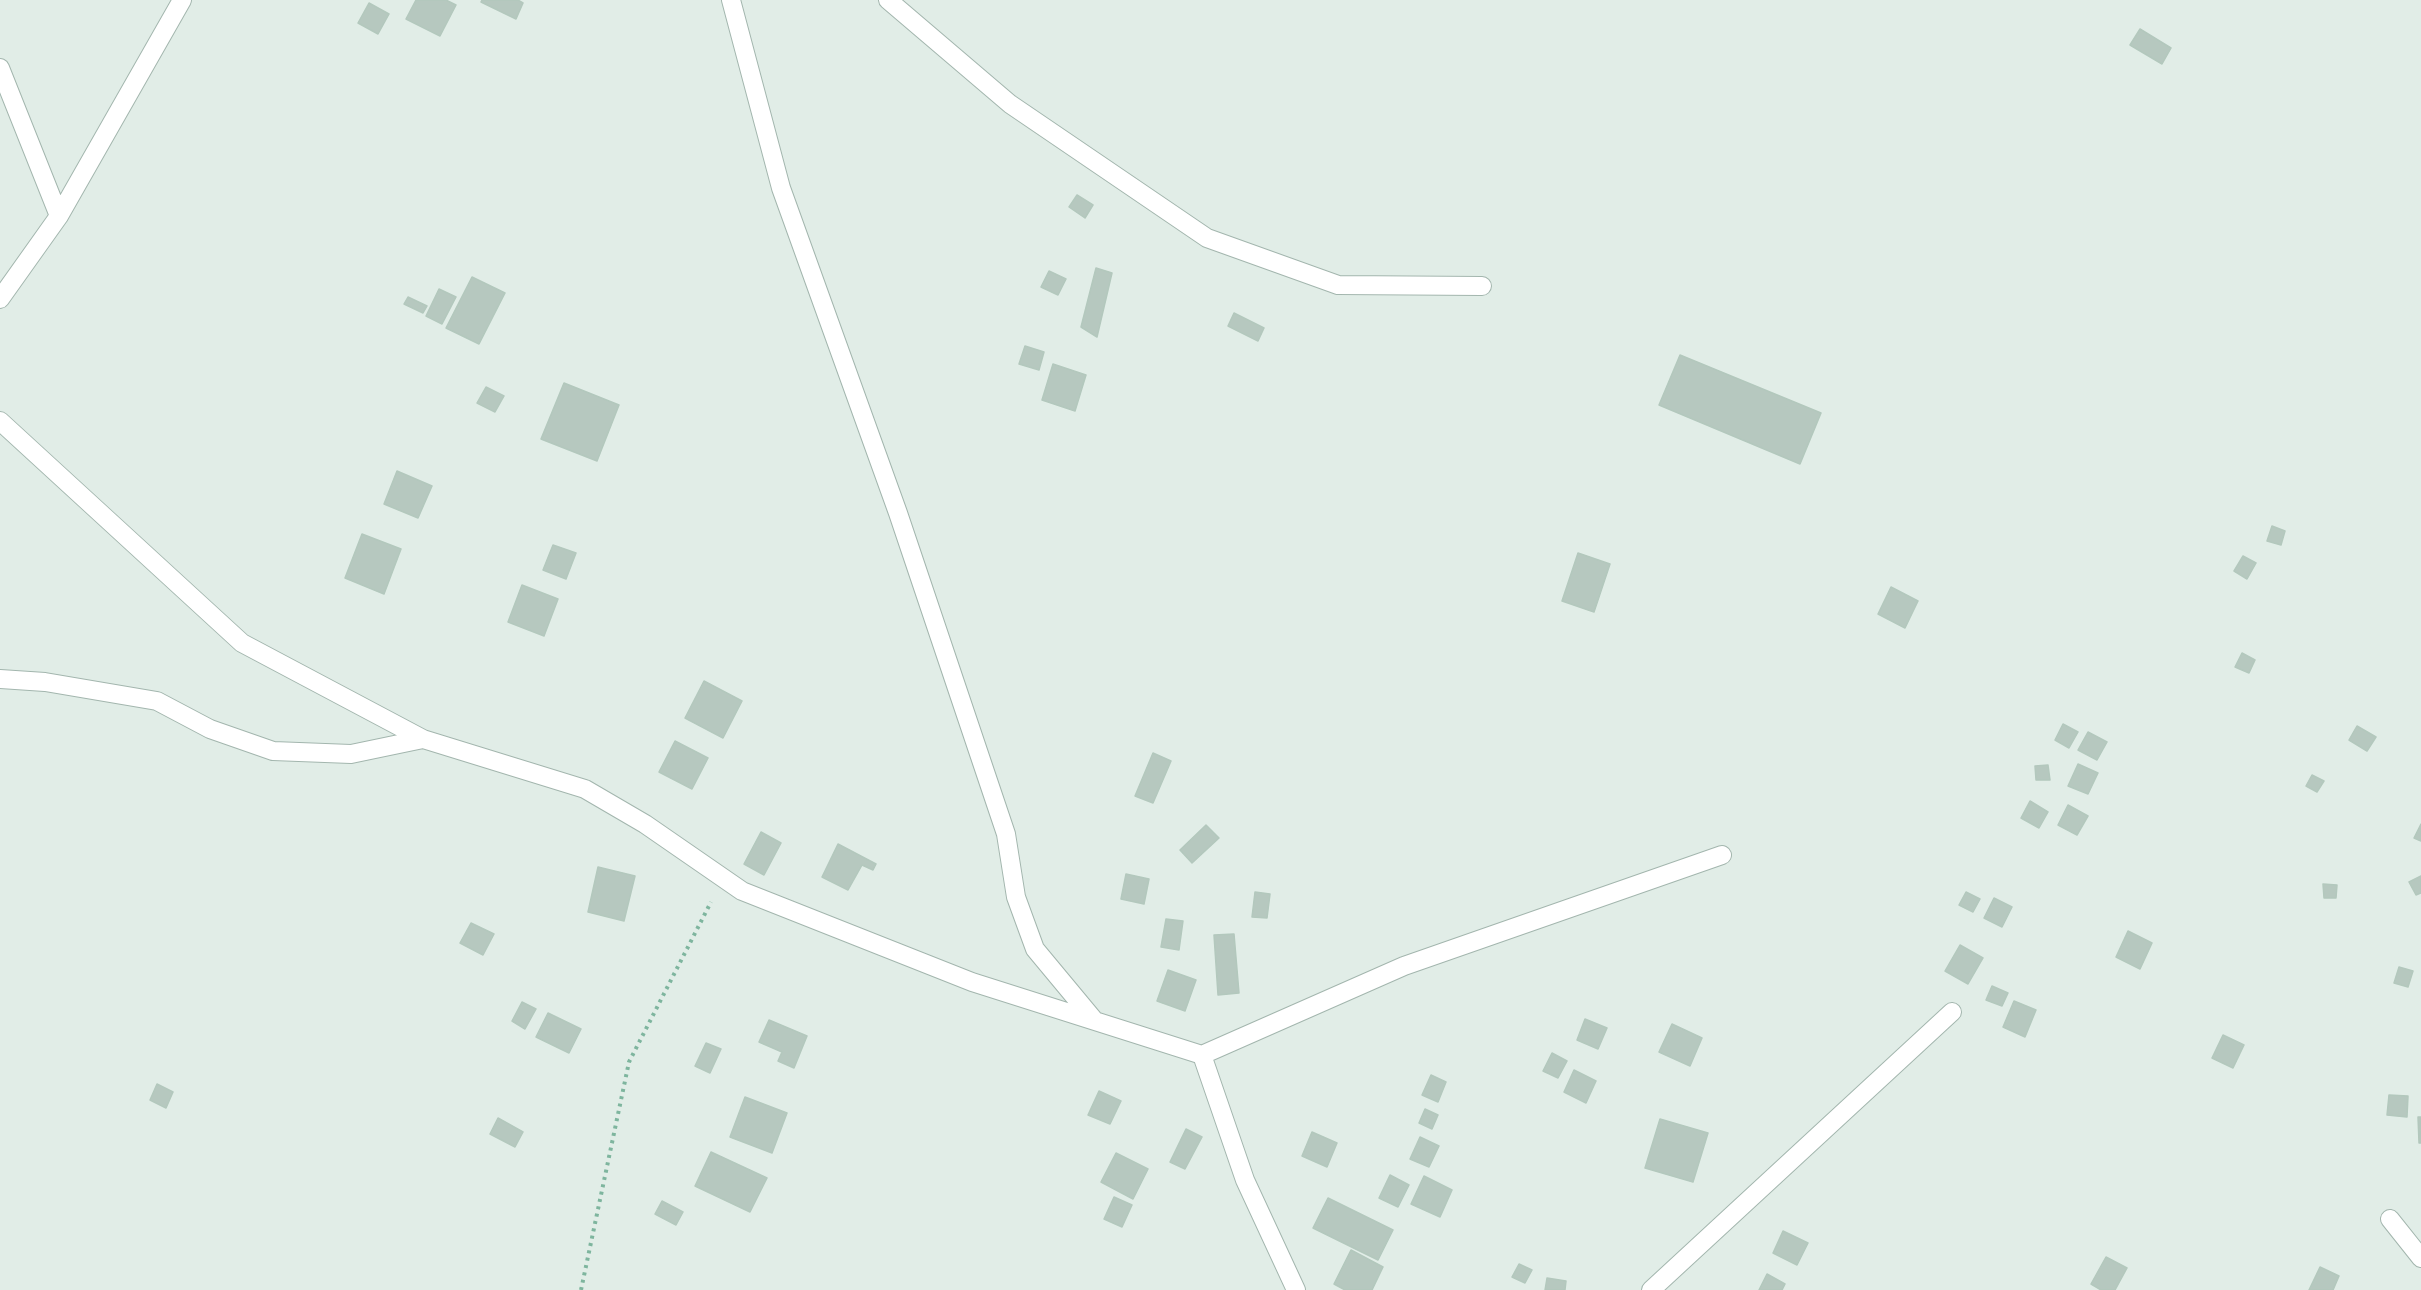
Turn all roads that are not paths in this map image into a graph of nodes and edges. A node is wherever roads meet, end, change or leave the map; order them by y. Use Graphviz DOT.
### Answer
graph roads {
  1 [pos="182,0"];
  2 [pos="731,0"];
  3 [pos="888,0"];
  4 [pos="0,68"];
  5 [pos="59,216"];
  6 [pos="1482,286"];
  7 [pos="0,299"];
  8 [pos="0,421"];
  9 [pos="0,679"];
  10 [pos="423,739"];
  11 [pos="1722,855"];
  12 [pos="1952,1012"];
  13 [pos="1094,1021"];
  14 [pos="1202,1055"];
  15 [pos="2390,1219"];
  16 [pos="2421,1258"];
  17 [pos="1296,1290"];
  18 [pos="1651,1290"];
  1 -- 5 [label="street"];
  2 -- 13 [label="street"];
  3 -- 6 [label="street"];
  4 -- 5 [label="street"];
  5 -- 7 [label="street"];
  8 -- 10 [label="street"];
  9 -- 10 [label="street"];
  10 -- 13 [label="street"];
  11 -- 14 [label="street"];
  12 -- 18 [label="street"];
  13 -- 14 [label="street"];
  14 -- 17 [label="street"];
  15 -- 16 [label="street"];
}
